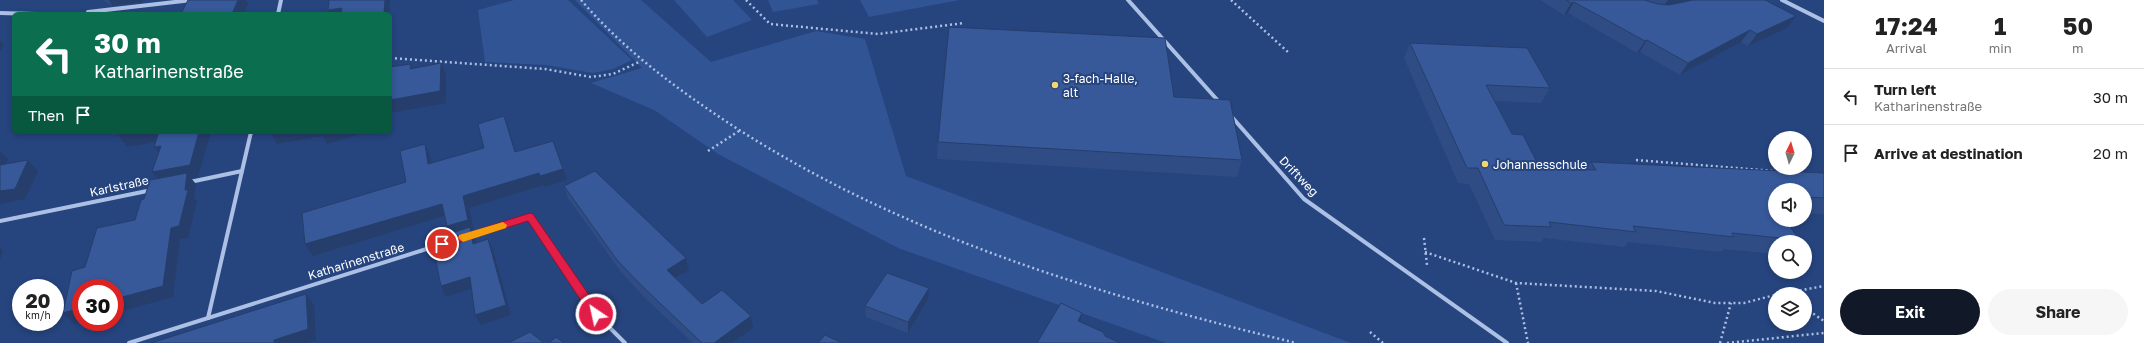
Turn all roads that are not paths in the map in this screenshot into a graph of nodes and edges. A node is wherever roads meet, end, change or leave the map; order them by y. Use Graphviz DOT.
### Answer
graph roads {
  1 [pos="192,0"];
  2 [pos="281,0"];
  3 [pos="1128,0"];
  4 [pos="1782,0"];
  5 [pos="88,12"];
  6 [pos="278,12"];
  7 [pos="0,13"];
  8 [pos="12,13"];
  9 [pos="1824,20"];
  10 [pos="251,134"];
  11 [pos="242,171"];
  12 [pos="187,182"];
  13 [pos="156,189"];
  14 [pos="0,221"];
  15 [pos="208,318"];
  16 [pos="129,343"];
  17 [pos="625,343"];
  18 [pos="1507,343"];
  1 -- 5 [label="street"];
  2 -- 6 [label="street"];
  3 -- 18 [label="street, Driftweg"];
  4 -- 9 [label="street"];
  7 -- 8 [label="street"];
  10 -- 11 [label="street"];
  11 -- 12 [label="street"];
  11 -- 15 [label="street"];
  13 -- 14 [label="street, Karlstraße"];
  15 -- 16 [label="street, Katharinenstraße"];
  15 -- 17 [label="street, Katharinenstraße"];
}
